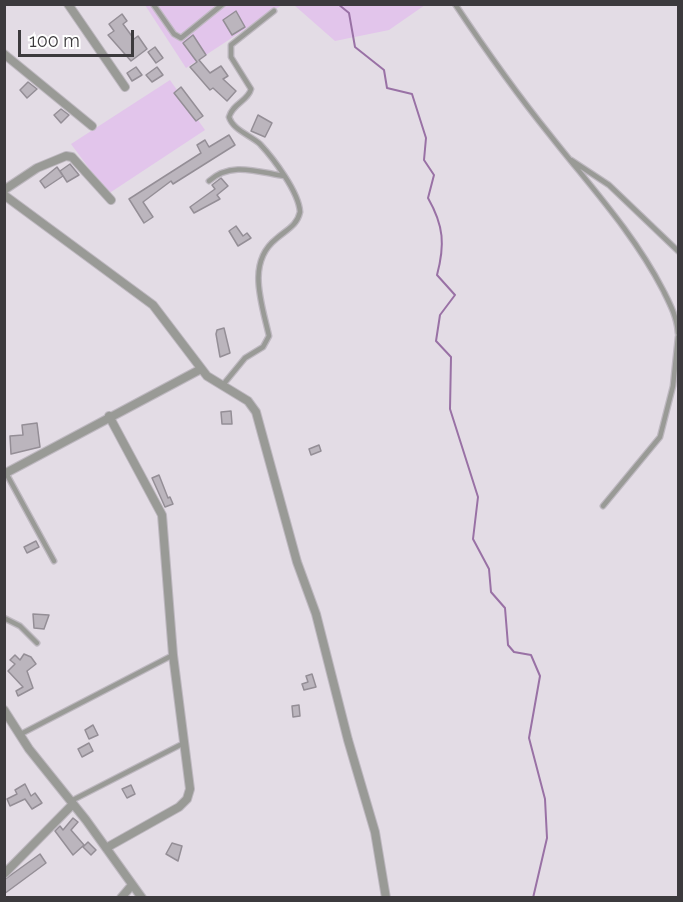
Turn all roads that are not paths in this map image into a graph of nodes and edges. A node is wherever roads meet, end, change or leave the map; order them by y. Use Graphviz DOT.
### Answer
graph roads {
  1 [pos="68,4"];
  2 [pos="153,4"];
  3 [pos="223,4"];
  4 [pos="455,4"];
  5 [pos="274,11"];
  6 [pos="4,54"];
  7 [pos="125,87"];
  8 [pos="92,126"];
  9 [pos="570,160"];
  10 [pos="284,176"];
  11 [pos="209,181"];
  12 [pos="4,190"];
  13 [pos="4,195"];
  14 [pos="111,200"];
  15 [pos="678,251"];
  16 [pos="678,335"];
  17 [pos="201,369"];
  18 [pos="222,387"];
  19 [pos="109,416"];
  20 [pos="5,473"];
  21 [pos="603,506"];
  22 [pos="54,561"];
  23 [pos="4,618"];
  24 [pos="37,643"];
  25 [pos="173,655"];
  26 [pos="4,710"];
  27 [pos="19,735"];
  28 [pos="184,743"];
  29 [pos="72,802"];
  30 [pos="106,848"];
  31 [pos="4,874"];
  32 [pos="132,885"];
  33 [pos="121,897"];
  34 [pos="142,897"];
  35 [pos="386,897"];
  1 -- 7 [label="street"];
  2 -- 3 [label="lane"];
  4 -- 9 [label="lane"];
  5 -- 10 [label="lane"];
  6 -- 8 [label="street"];
  9 -- 15 [label="lane"];
  9 -- 16 [label="lane"];
  10 -- 11 [label="lane"];
  10 -- 18 [label="lane"];
  12 -- 14 [label="street"];
  13 -- 17 [label="street"];
  16 -- 21 [label="lane"];
  17 -- 18 [label="street"];
  17 -- 19 [label="street"];
  18 -- 35 [label="street"];
  19 -- 20 [label="street"];
  19 -- 25 [label="street"];
  20 -- 22 [label="lane"];
  23 -- 24 [label="lane"];
  25 -- 27 [label="lane"];
  25 -- 28 [label="street"];
  26 -- 27 [label="street"];
  27 -- 29 [label="street"];
  28 -- 29 [label="lane"];
  28 -- 30 [label="street"];
  29 -- 30 [label="street"];
  29 -- 31 [label="street"];
  30 -- 32 [label="street"];
  32 -- 33 [label="street"];
  32 -- 34 [label="street"];
}
